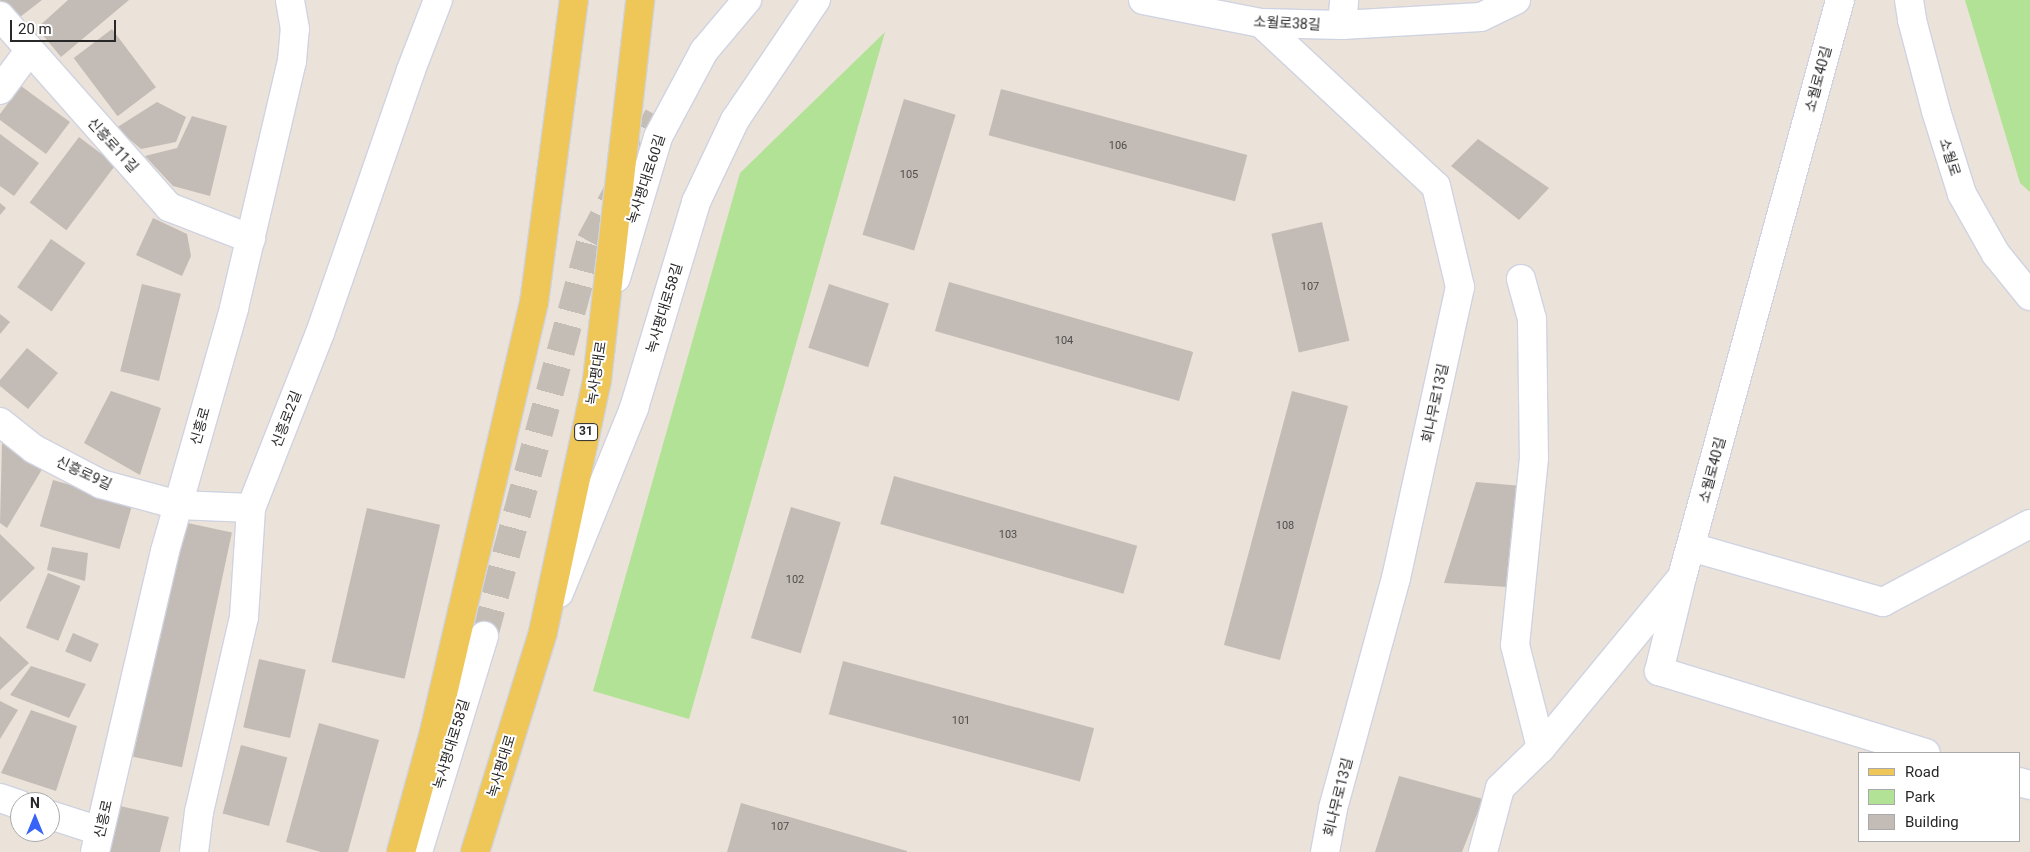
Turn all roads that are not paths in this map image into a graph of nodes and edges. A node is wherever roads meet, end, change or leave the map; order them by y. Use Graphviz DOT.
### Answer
graph roads {
  1 [pos="290,0"];
  2 [pos="438,0"];
  3 [pos="574,0"];
  4 [pos="640,0"];
  5 [pos="747,0"];
  6 [pos="1143,0"];
  7 [pos="1516,0"];
  8 [pos="1840,0"];
  9 [pos="1909,0"];
  10 [pos="818,1"];
  11 [pos="1343,13"];
  12 [pos="0,16"];
  13 [pos="1261,24"];
  14 [pos="30,51"];
  15 [pos="0,70"];
  16 [pos="0,90"];
  17 [pos="251,239"];
  18 [pos="1521,279"];
  19 [pos="2030,296"];
  20 [pos="604,320"];
  21 [pos="0,422"];
  22 [pos="178,505"];
  23 [pos="252,508"];
  24 [pos="2030,524"];
  25 [pos="1691,547"];
  26 [pos="1682,577"];
  27 [pos="543,632"];
  28 [pos="484,636"];
  29 [pos="1541,748"];
  30 [pos="1923,752"];
  31 [pos="60,820"];
  32 [pos="98,841"];
  33 [pos="194,852"];
  34 [pos="402,852"];
  35 [pos="418,852"];
  36 [pos="475,852"];
  37 [pos="1325,852"];
  38 [pos="1484,852"];
  1 -- 17 [label="street, 신흥로"];
  2 -- 23 [label="street, 신흥로2길"];
  3 -- 34 [label="main road"];
  4 -- 20 [label="main road, 녹사평대로 / 31"];
  5 -- 20 [label="street, 녹사평대로60길"];
  6 -- 13 [label="street, 소월로38길"];
  7 -- 11 [label="street, 소월로38길"];
  8 -- 25 [label="street, 소월로40길"];
  9 -- 19 [label="street, 소월로"];
  10 -- 27 [label="street, 녹사평대로58길"];
  11 -- 13 [label="street, 소월로38길"];
  12 -- 14 [label="street, 신흥로11길"];
  13 -- 37 [label="street, 회나무로13길"];
  14 -- 15 [label="street"];
  14 -- 16 [label="street"];
  14 -- 17 [label="street, 신흥로11길"];
  17 -- 22 [label="street, 신흥로"];
  18 -- 29 [label="street"];
  20 -- 27 [label="main road, 녹사평대로 / 31"];
  21 -- 22 [label="street, 신흥로9길"];
  22 -- 23 [label="street, 신흥로9길"];
  22 -- 32 [label="street, 신흥로"];
  23 -- 33 [label="street, 신흥로2길"];
  24 -- 25 [label="street"];
  25 -- 26 [label="street, 소월로40길"];
  26 -- 29 [label="street"];
  26 -- 30 [label="street, 소월로40길"];
  27 -- 36 [label="main road, 녹사평대로 / 31"];
  28 -- 35 [label="street, 녹사평대로58길"];
  29 -- 38 [label="street"];
  31 -- 32 [label="street"];
}
